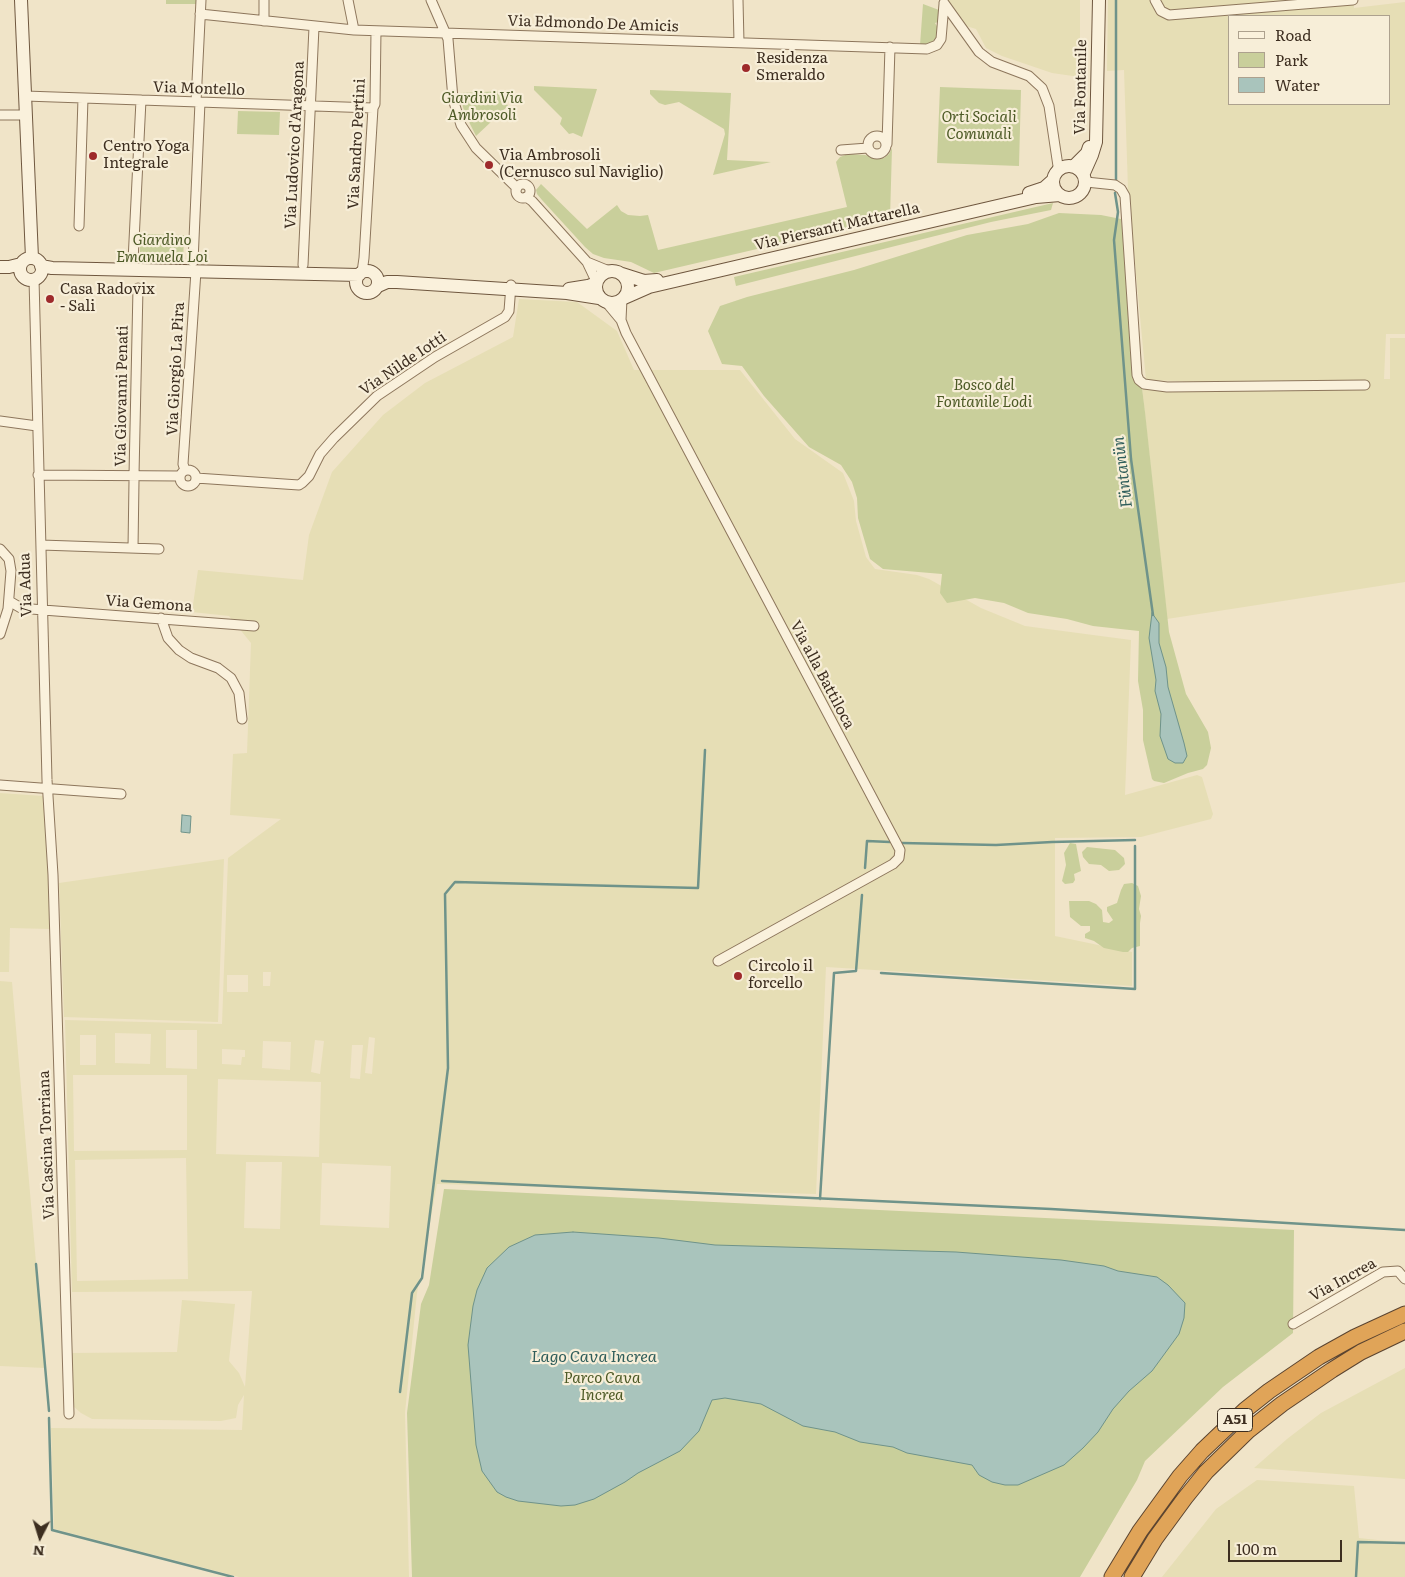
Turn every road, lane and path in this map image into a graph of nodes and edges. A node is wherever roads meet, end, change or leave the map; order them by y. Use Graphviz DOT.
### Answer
graph roads {
  1 [pos="21,0"];
  2 [pos="201,0"];
  3 [pos="264,0"];
  4 [pos="348,0"];
  5 [pos="430,0"];
  6 [pos="738,0"];
  7 [pos="1094,0"];
  8 [pos="1099,0"];
  9 [pos="1155,0"];
  10 [pos="1353,0"];
  11 [pos="943,2"];
  12 [pos="200,14"];
  13 [pos="264,21"];
  14 [pos="314,27"];
  15 [pos="354,30"];
  16 [pos="376,31"];
  17 [pos="446,34"];
  18 [pos="739,42"];
  19 [pos="890,47"];
  20 [pos="25,96"];
  21 [pos="83,98"];
  22 [pos="141,100"];
  23 [pos="198,102"];
  24 [pos="310,106"];
  25 [pos="373,108"];
  26 [pos="0,115"];
  27 [pos="26,115"];
  28 [pos="886,128"];
  29 [pos="879,136"];
  30 [pos="887,144"];
  31 [pos="868,148"];
  32 [pos="841,150"];
  33 [pos="1060,168"];
  34 [pos="1081,174"];
  35 [pos="1053,180"];
  36 [pos="1060,195"];
  37 [pos="79,226"];
  38 [pos="134,262"];
  39 [pos="587,262"];
  40 [pos="303,265"];
  41 [pos="0,268"];
  42 [pos="31,270"];
  43 [pos="195,270"];
  44 [pos="609,271"];
  45 [pos="622,274"];
  46 [pos="366,277"];
  47 [pos="596,282"];
  48 [pos="511,287"];
  49 [pos="138,288"];
  50 [pos="623,299"];
  51 [pos="603,300"];
  52 [pos="621,320"];
  53 [pos="1365,385"];
  54 [pos="0,421"];
  55 [pos="37,426"];
  56 [pos="182,473"];
  57 [pos="38,475"];
  58 [pos="134,478"];
  59 [pos="196,478"];
  60 [pos="41,544"];
  61 [pos="133,548"];
  62 [pos="0,549"];
  63 [pos="159,549"];
  64 [pos="9,601"];
  65 [pos="43,610"];
  66 [pos="160,618"];
  67 [pos="254,626"];
  68 [pos="0,634"];
  69 [pos="242,719"];
  70 [pos="0,785"];
  71 [pos="48,788"];
  72 [pos="121,794"];
  73 [pos="53,875"];
  74 [pos="718,961"];
  75 [pos="1405,1279"];
  76 [pos="1405,1314"];
  77 [pos="1293,1324"];
  78 [pos="1405,1332"];
  79 [pos="69,1414"];
  80 [pos="1112,1577"];
  81 [pos="1132,1577"];
  1 -- 20 [label="street, Via Adua"];
  2 -- 12 [label="street, Via Giorgio La Pira"];
  3 -- 13 [label="street"];
  4 -- 15 [label="street"];
  5 -- 17 [label="street"];
  6 -- 18 [label="street"];
  7 -- 34 [label="street, Via Fontanile"];
  8 -- 34 [label="street, Via Fontanile"];
  9 -- 10 [label="street"];
  11 -- 19 [label="street, Via Edmondo De Amicis"];
  11 -- 33 [label="street"];
  12 -- 13 [label="street, Via Edmondo De Amicis"];
  12 -- 23 [label="street, Via Giorgio La Pira"];
  13 -- 14 [label="street, Via Edmondo De Amicis"];
  14 -- 15 [label="street, Via Edmondo De Amicis"];
  14 -- 24 [label="street, Via Ludovico d'Aragona"];
  15 -- 16 [label="street, Via Edmondo De Amicis"];
  16 -- 17 [label="street, Via Edmondo De Amicis"];
  16 -- 25 [label="street, Via Sandro Pertini"];
  17 -- 18 [label="street, Via Edmondo De Amicis"];
  17 -- 39 [label="street"];
  18 -- 19 [label="street, Via Edmondo De Amicis"];
  19 -- 28 [label="street"];
  20 -- 21 [label="street, Via Montello"];
  20 -- 27 [label="street, Via Adua"];
  21 -- 22 [label="street, Via Montello"];
  21 -- 37 [label="street"];
  22 -- 23 [label="street, Via Montello"];
  22 -- 38 [label="street"];
  23 -- 24 [label="street, Via Montello"];
  23 -- 43 [label="street, Via Giorgio La Pira"];
  24 -- 25 [label="street, Via Montello"];
  24 -- 40 [label="street, Via Ludovico d'Aragona"];
  25 -- 46 [label="street, Via Sandro Pertini"];
  26 -- 27 [label="street"];
  27 -- 42 [label="street, Via Adua"];
  28 -- 29 [label="street"];
  28 -- 30 [label="street"];
  29 -- 30 [label="street"];
  29 -- 31 [label="street"];
  30 -- 31 [label="street"];
  31 -- 32 [label="street"];
  33 -- 34 [label="street"];
  33 -- 35 [label="street"];
  34 -- 36 [label="street"];
  34 -- 53 [label="street"];
  35 -- 36 [label="street"];
  35 -- 45 [label="street, Via Piersanti Mattarella"];
  36 -- 50 [label="street, Via Piersanti Mattarella"];
  39 -- 44 [label="street"];
  39 -- 47 [label="street"];
  41 -- 42 [label="street"];
  42 -- 43 [label="street"];
  42 -- 55 [label="street, Via Adua"];
  43 -- 46 [label="street"];
  43 -- 56 [label="street, Via Giorgio La Pira"];
  44 -- 45 [label="street"];
  44 -- 47 [label="street"];
  45 -- 50 [label="street"];
  46 -- 48 [label="street"];
  47 -- 48 [label="street"];
  47 -- 51 [label="street"];
  48 -- 51 [label="street"];
  48 -- 59 [label="street, Via Nilde Iotti"];
  49 -- 58 [label="street, Via Giovanni Penati"];
  50 -- 51 [label="street"];
  50 -- 52 [label="street, Via alla Battiloca"];
  51 -- 52 [label="street, Via alla Battiloca"];
  52 -- 74 [label="street, Via alla Battiloca"];
  54 -- 55 [label="street"];
  55 -- 57 [label="street, Via Adua"];
  56 -- 58 [label="street"];
  56 -- 59 [label="street"];
  56 -- 59 [label="street"];
  57 -- 58 [label="street"];
  57 -- 60 [label="street, Via Adua"];
  58 -- 61 [label="street, Via Giovanni Penati"];
  60 -- 61 [label="street"];
  60 -- 65 [label="street, Via Adua"];
  61 -- 63 [label="street"];
  62 -- 64 [label="street"];
  64 -- 65 [label="street, Via Gemona"];
  64 -- 68 [label="street"];
  65 -- 66 [label="street, Via Gemona"];
  65 -- 71 [label="street, Via Adua"];
  66 -- 67 [label="street, Via Gemona"];
  66 -- 69 [label="street"];
  70 -- 71 [label="street"];
  71 -- 72 [label="street"];
  71 -- 73 [label="street, Via Adua"];
  73 -- 79 [label="street, Via Cascina Torriana"];
  75 -- 77 [label="street, Via Increa"];
  76 -- 80 [label="highway, A51"];
  78 -- 81 [label="highway, A51"];
}
